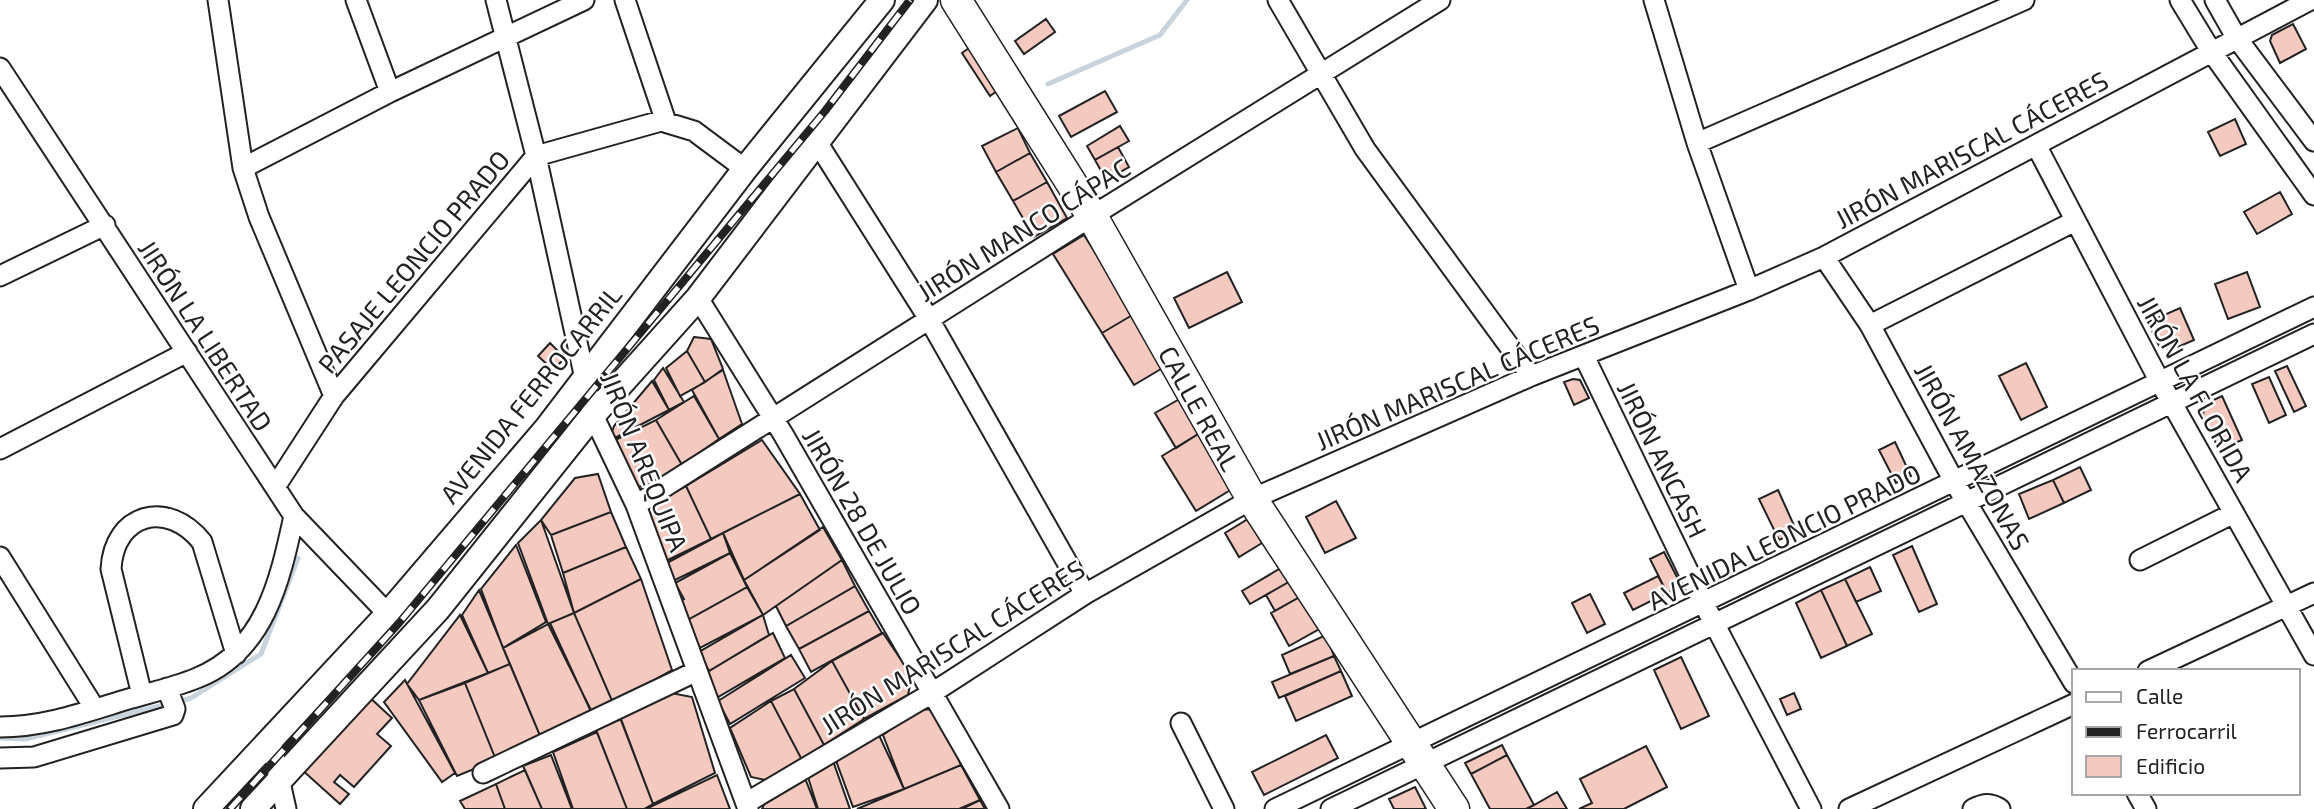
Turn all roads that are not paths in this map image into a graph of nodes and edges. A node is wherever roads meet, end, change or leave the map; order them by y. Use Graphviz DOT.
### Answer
graph roads {
  1 [pos="218,0"];
  2 [pos="356,0"];
  3 [pos="496,0"];
  4 [pos="584,0"];
  5 [pos="625,0"];
  6 [pos="882,0"];
  7 [pos="925,0"];
  8 [pos="956,0"];
  9 [pos="1278,0"];
  10 [pos="1440,0"];
  11 [pos="1654,0"];
  12 [pos="2024,0"];
  13 [pos="2180,0"];
  14 [pos="2215,0"];
  15 [pos="2310,0"];
  16 [pos="507,36"];
  17 [pos="2236,37"];
  18 [pos="2211,51"];
  19 [pos="0,68"];
  20 [pos="1322,74"];
  21 [pos="390,92"];
  22 [pos="666,122"];
  23 [pos="2314,141"];
  24 [pos="817,142"];
  25 [pos="1697,143"];
  26 [pos="2036,145"];
  27 [pos="536,156"];
  28 [pos="243,168"];
  29 [pos="745,169"];
  30 [pos="2314,195"];
  31 [pos="1092,216"];
  32 [pos="2075,221"];
  33 [pos="105,225"];
  34 [pos="1824,257"];
  35 [pos="0,276"];
  36 [pos="1749,290"];
  37 [pos="698,298"];
  38 [pos="2314,307"];
  39 [pos="929,319"];
  40 [pos="1870,325"];
  41 [pos="2314,334"];
  42 [pos="187,352"];
  43 [pos="1584,356"];
  44 [pos="1531,376"];
  45 [pos="583,378"];
  46 [pos="2160,382"];
  47 [pos="334,396"];
  48 [pos="2173,402"];
  49 [pos="593,415"];
  50 [pos="773,418"];
  51 [pos="0,449"];
  52 [pos="1955,482"];
  53 [pos="275,487"];
  54 [pos="1252,499"];
  55 [pos="1968,503"];
  56 [pos="636,505"];
  57 [pos="2234,513"];
  58 [pos="295,516"];
  59 [pos="0,557"];
  60 [pos="2140,559"];
  61 [pos="2314,593"];
  62 [pos="1085,594"];
  63 [pos="1704,604"];
  64 [pos="2286,606"];
  65 [pos="388,614"];
  66 [pos="1714,625"];
  67 [pos="236,653"];
  68 [pos="2314,655"];
  69 [pos="2152,669"];
  70 [pos="697,671"];
  71 [pos="2072,680"];
  72 [pos="167,688"];
  73 [pos="932,694"];
  74 [pos="142,695"];
  75 [pos="2072,705"];
  76 [pos="95,709"];
  77 [pos="1181,723"];
  78 [pos="0,727"];
  79 [pos="271,742"];
  80 [pos="1419,753"];
  81 [pos="0,758"];
  82 [pos="483,773"];
  83 [pos="280,779"];
  84 [pos="747,806"];
  85 [pos="206,809"];
  86 [pos="253,809"];
  87 [pos="286,809"];
  88 [pos="999,809"];
  89 [pos="1224,809"];
  90 [pos="1275,809"];
  91 [pos="1331,809"];
  92 [pos="1454,809"];
  93 [pos="1811,809"];
  94 [pos="1849,809"];
  95 [pos="1973,809"];
  96 [pos="2000,809"];
  1 -- 28 [label="street"];
  2 -- 21 [label="street"];
  3 -- 16 [label="street, JIRÓN AREQUIPA"];
  4 -- 16 [label="street"];
  5 -- 22 [label="street"];
  6 -- 29 [label="main road, AVENIDA FERROCARRIL"];
  7 -- 24 [label="main road"];
  8 -- 31 [label="highway, CALLE REAL"];
  9 -- 20 [label="street"];
  10 -- 20 [label="street, JIRÓN MANCO CÁPAC"];
  11 -- 25 [label="street"];
  12 -- 25 [label="street"];
  13 -- 18 [label="street"];
  14 -- 17 [label="street"];
  15 -- 17 [label="street, JIRÓN MARISCAL CÁCERES"];
  16 -- 21 [label="street"];
  16 -- 27 [label="street, JIRÓN AREQUIPA"];
  17 -- 18 [label="street, JIRÓN MARISCAL CÁCERES"];
  17 -- 23 [label="street"];
  18 -- 26 [label="street, JIRÓN MARISCAL CÁCERES"];
  18 -- 30 [label="street"];
  19 -- 33 [label="street, JIRÓN LA LIBERTAD"];
  20 -- 31 [label="street, JIRÓN MANCO CÁPAC"];
  20 -- 44 [label="street"];
  21 -- 28 [label="street"];
  22 -- 27 [label="street, PASAJE LEONCIO PRADO"];
  22 -- 29 [label="street"];
  24 -- 37 [label="main road"];
  24 -- 39 [label="street"];
  25 -- 36 [label="street"];
  26 -- 32 [label="street, JIRÓN LA FLORIDA"];
  26 -- 34 [label="street, JIRÓN MARISCAL CÁCERES"];
  27 -- 45 [label="street, JIRÓN AREQUIPA"];
  27 -- 47 [label="street, PASAJE LEONCIO PRADO"];
  28 -- 47 [label="street"];
  29 -- 45 [label="main road, AVENIDA FERROCARRIL"];
  31 -- 39 [label="street, JIRÓN MANCO CÁPAC"];
  31 -- 54 [label="highway, CALLE REAL"];
  32 -- 40 [label="street"];
  32 -- 46 [label="street, JIRÓN LA FLORIDA"];
  33 -- 35 [label="street"];
  33 -- 42 [label="street, JIRÓN LA LIBERTAD"];
  34 -- 36 [label="street, JIRÓN MARISCAL CÁCERES"];
  34 -- 40 [label="street, JIRÓN AMAZONAS"];
  36 -- 43 [label="street, JIRÓN MARISCAL CÁCERES"];
  37 -- 49 [label="main road"];
  37 -- 50 [label="street, JIRÓN 28 DE JULIO"];
  38 -- 46 [label="street, AVENIDA LEONCIO PRADO"];
  39 -- 50 [label="street, JIRÓN MANCO CÁPAC"];
  39 -- 62 [label="street"];
  40 -- 52 [label="street, JIRÓN AMAZONAS"];
  41 -- 48 [label="street, AVENIDA LEONCIO PRADO"];
  42 -- 51 [label="street"];
  42 -- 53 [label="street, JIRÓN LA LIBERTAD"];
  43 -- 44 [label="street, JIRÓN MARISCAL CÁCERES"];
  43 -- 63 [label="street, JIRÓN ANCASH"];
  44 -- 54 [label="street, JIRÓN MARISCAL CÁCERES"];
  45 -- 49 [label="street, JIRÓN AREQUIPA"];
  45 -- 65 [label="main road, AVENIDA FERROCARRIL"];
  46 -- 48 [label="street, JIRÓN LA FLORIDA"];
  46 -- 52 [label="street, AVENIDA LEONCIO PRADO"];
  47 -- 53 [label="street, PASAJE LEONCIO PRADO"];
  48 -- 55 [label="street, AVENIDA LEONCIO PRADO"];
  48 -- 57 [label="street, JIRÓN LA FLORIDA"];
  49 -- 56 [label="street, JIRÓN AREQUIPA"];
  49 -- 83 [label="main road"];
  50 -- 56 [label="street, JIRÓN MANCO CÁPAC"];
  50 -- 73 [label="street, JIRÓN 28 DE JULIO"];
  52 -- 55 [label="street, JIRÓN AMAZONAS"];
  52 -- 63 [label="street, AVENIDA LEONCIO PRADO"];
  53 -- 58 [label="street, JIRÓN LA LIBERTAD"];
  54 -- 62 [label="street, JIRÓN MARISCAL CÁCERES"];
  54 -- 80 [label="highway, CALLE REAL"];
  55 -- 66 [label="street, AVENIDA LEONCIO PRADO"];
  55 -- 71 [label="street, JIRÓN AMAZONAS"];
  56 -- 70 [label="street, JIRÓN AREQUIPA"];
  57 -- 60 [label="street"];
  57 -- 64 [label="street, JIRÓN LA FLORIDA"];
  58 -- 65 [label="street, JIRÓN LA LIBERTAD"];
  58 -- 67 [label="street"];
  59 -- 76 [label="street"];
  61 -- 64 [label="street"];
  62 -- 73 [label="street, JIRÓN MARISCAL CÁCERES"];
  63 -- 66 [label="street, JIRÓN ANCASH"];
  63 -- 80 [label="street, AVENIDA LEONCIO PRADO"];
  64 -- 68 [label="street, JIRÓN LA FLORIDA"];
  64 -- 69 [label="street"];
  65 -- 79 [label="main road, AVENIDA FERROCARRIL"];
  66 -- 80 [label="street, AVENIDA LEONCIO PRADO"];
  66 -- 93 [label="street, JIRÓN ANCASH"];
  67 -- 72 [label="street"];
  67 -- 74 [label="street"];
  70 -- 82 [label="street"];
  70 -- 84 [label="street, JIRÓN AREQUIPA"];
  72 -- 74 [label="street"];
  72 -- 81 [label="street"];
  73 -- 84 [label="street, JIRÓN MARISCAL CÁCERES"];
  73 -- 88 [label="street, JIRÓN 28 DE JULIO"];
  74 -- 76 [label="street"];
  75 -- 94 [label="street"];
  76 -- 78 [label="street"];
  77 -- 89 [label="street"];
  79 -- 83 [label="street"];
  79 -- 85 [label="main road, AVENIDA FERROCARRIL"];
  80 -- 90 [label="street, AVENIDA LEONCIO PRADO"];
  80 -- 91 [label="street, AVENIDA LEONCIO PRADO"];
  80 -- 92 [label="highway, CALLE REAL"];
  83 -- 86 [label="main road"];
  83 -- 87 [label="street"];
  95 -- 96 [label="street"];
}
